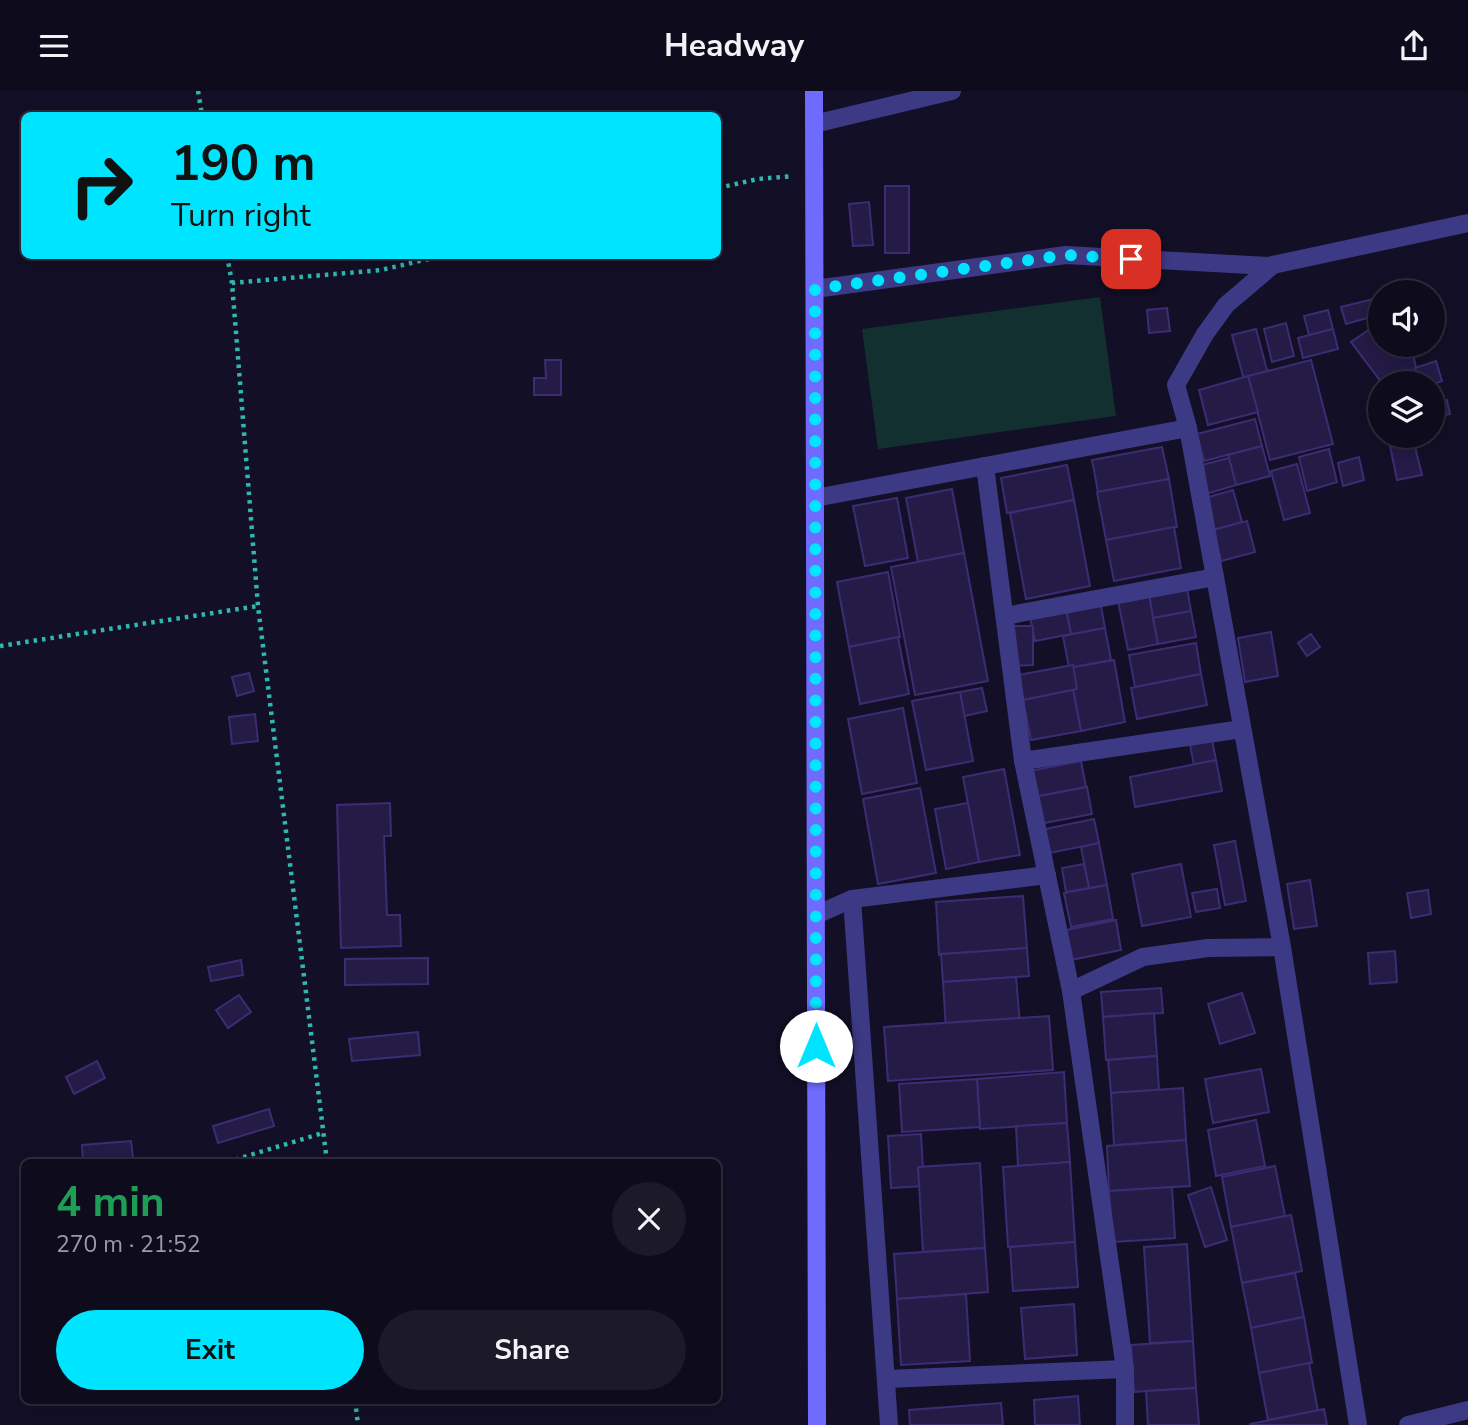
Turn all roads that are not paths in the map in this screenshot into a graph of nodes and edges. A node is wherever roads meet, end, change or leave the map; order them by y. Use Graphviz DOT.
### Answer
graph roads {
  1 [pos="814,91"];
  2 [pos="952,91"];
  3 [pos="814,124"];
  4 [pos="1468,223"];
  5 [pos="1273,265"];
  6 [pos="815,289"];
  7 [pos="1188,428"];
  8 [pos="985,466"];
  9 [pos="815,498"];
  10 [pos="1215,577"];
  11 [pos="1004,616"];
  12 [pos="1242,729"];
  13 [pos="1023,761"];
  14 [pos="1047,875"];
  15 [pos="852,899"];
  16 [pos="816,915"];
  17 [pos="1282,947"];
  18 [pos="1071,991"];
  19 [pos="1125,1369"];
  20 [pos="887,1379"];
  21 [pos="1468,1410"];
  22 [pos="817,1425"];
  23 [pos="889,1425"];
  24 [pos="1125,1425"];
  25 [pos="1358,1425"];
  26 [pos="1408,1425"];
  1 -- 3 [label="main road"];
  2 -- 3 [label="street"];
  3 -- 6 [label="main road"];
  4 -- 5 [label="street"];
  5 -- 6 [label="street"];
  5 -- 7 [label="street"];
  6 -- 9 [label="main road"];
  7 -- 8 [label="street"];
  7 -- 10 [label="street"];
  8 -- 9 [label="street"];
  8 -- 11 [label="street"];
  9 -- 16 [label="main road"];
  10 -- 11 [label="street"];
  10 -- 12 [label="street"];
  11 -- 13 [label="street"];
  12 -- 13 [label="street"];
  12 -- 17 [label="street"];
  13 -- 14 [label="street"];
  14 -- 15 [label="street"];
  14 -- 18 [label="street"];
  15 -- 16 [label="street"];
  15 -- 20 [label="street"];
  16 -- 22 [label="main road"];
  17 -- 18 [label="street"];
  17 -- 25 [label="street"];
  18 -- 19 [label="street"];
  19 -- 20 [label="street"];
  19 -- 24 [label="street"];
  20 -- 23 [label="street"];
  21 -- 26 [label="street"];
}
